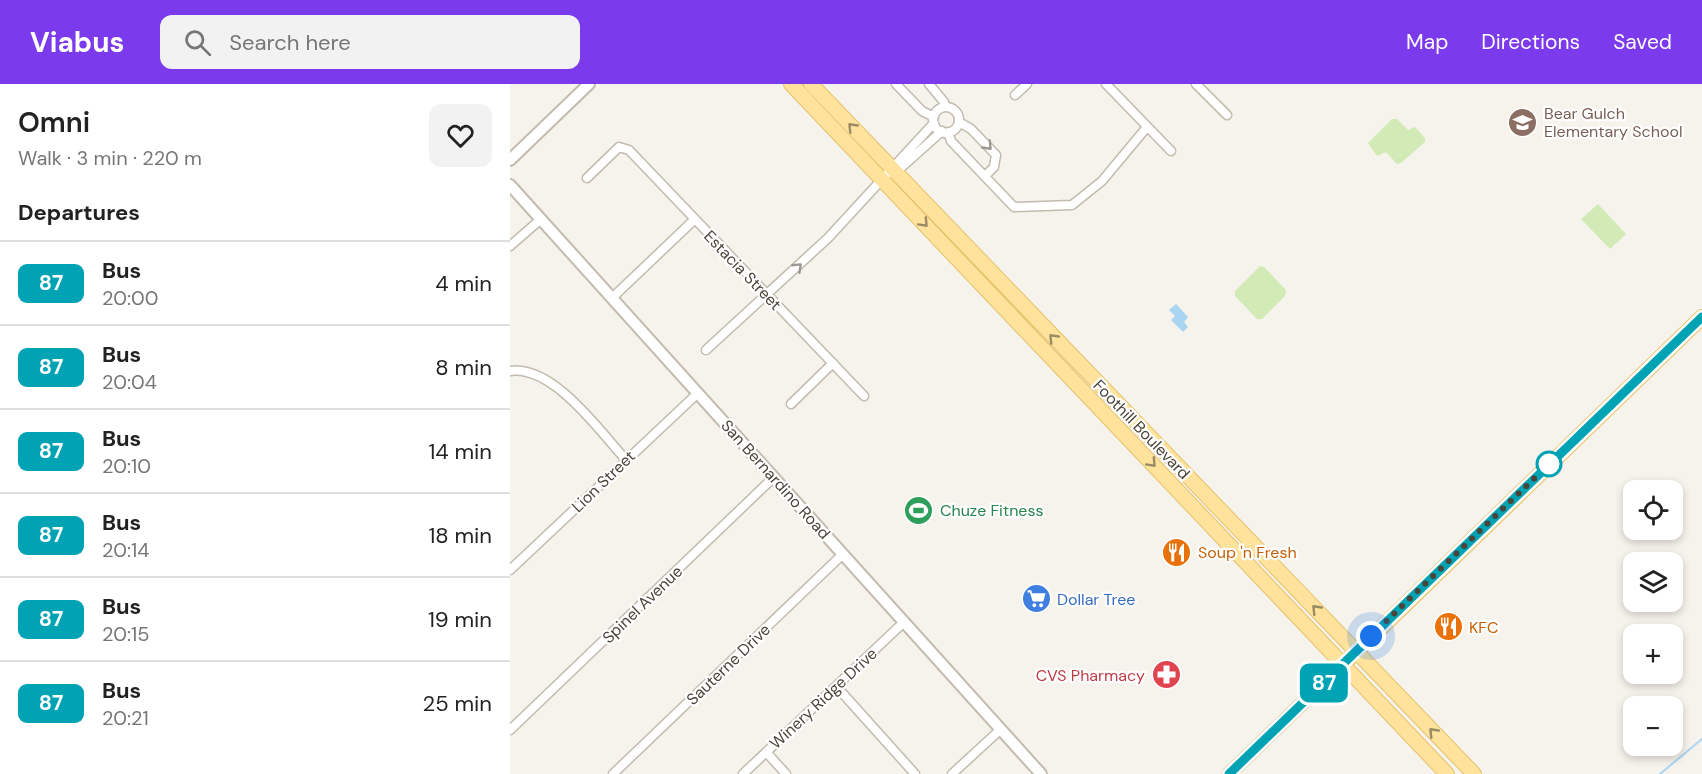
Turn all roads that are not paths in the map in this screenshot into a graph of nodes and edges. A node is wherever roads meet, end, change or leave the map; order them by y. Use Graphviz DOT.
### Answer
graph roads {
  1 [pos="589,84"];
  2 [pos="791,84"];
  3 [pos="811,84"];
  4 [pos="896,84"];
  5 [pos="928,84"];
  6 [pos="1027,84"];
  7 [pos="1106,84"];
  8 [pos="1196,84"];
  9 [pos="1015,95"];
  10 [pos="945,107"];
  11 [pos="1227,116"];
  12 [pos="934,120"];
  13 [pos="958,122"];
  14 [pos="1148,127"];
  15 [pos="945,132"];
  16 [pos="1170,151"];
  17 [pos="510,160"];
  18 [pos="890,174"];
  19 [pos="985,176"];
  20 [pos="587,178"];
  21 [pos="510,185"];
  22 [pos="541,219"];
  23 [pos="695,219"];
  24 [pos="510,246"];
  25 [pos="765,293"];
  26 [pos="612,298"];
  27 [pos="1702,317"];
  28 [pos="706,350"];
  29 [pos="833,363"];
  30 [pos="510,371"];
  31 [pos="698,393"];
  32 [pos="864,396"];
  33 [pos="791,404"];
  34 [pos="625,459"];
  35 [pos="774,477"];
  36 [pos="843,554"];
  37 [pos="510,570"];
  38 [pos="904,622"];
  39 [pos="1356,651"];
  40 [pos="1343,664"];
  41 [pos="836,687"];
  42 [pos="1001,729"];
  43 [pos="510,730"];
  44 [pos="766,752"];
  45 [pos="957,773"];
  46 [pos="613,774"];
  47 [pos="743,774"];
  48 [pos="786,774"];
  49 [pos="915,774"];
  50 [pos="1041,774"];
  51 [pos="1229,774"];
  52 [pos="1447,774"];
  53 [pos="1474,774"];
  1 -- 17 [label="street"];
  2 -- 18 [label="main road, Foothill Boulevard"];
  18 -- 3 [label="main road, Foothill Boulevard, one-way"];
  4 -- 12 [label="street"];
  5 -- 10 [label="street"];
  6 -- 9 [label="street"];
  7 -- 14 [label="street"];
  8 -- 11 [label="street"];
  10 -- 12 [label="street"];
  10 -- 13 [label="street"];
  12 -- 15 [label="street"];
  12 -- 18 [label="street"];
  13 -- 15 [label="street"];
  13 -- 19 [label="street, one-way"];
  14 -- 16 [label="street"];
  14 -- 19 [label="street"];
  15 -- 18 [label="street"];
  15 -- 19 [label="street"];
  25 -- 18 [label="street, one-way"];
  39 -- 18 [label="main road, Foothill Boulevard, one-way"];
  18 -- 40 [label="main road, Foothill Boulevard, one-way"];
  20 -- 23 [label="street, Estacia Street"];
  21 -- 22 [label="street, San Bernardino Road"];
  22 -- 24 [label="street"];
  22 -- 26 [label="street, San Bernardino Road"];
  23 -- 25 [label="street, Estacia Street"];
  23 -- 26 [label="street"];
  25 -- 28 [label="street"];
  25 -- 29 [label="street, Estacia Street"];
  26 -- 31 [label="street, San Bernardino Road"];
  27 -- 39 [label="main road"];
  29 -- 32 [label="street, Estacia Street"];
  29 -- 33 [label="street"];
  30 -- 34 [label="street"];
  31 -- 34 [label="street, Lion Street"];
  31 -- 35 [label="street, San Bernardino Road"];
  34 -- 37 [label="street, Lion Street"];
  35 -- 36 [label="street, San Bernardino Road"];
  35 -- 43 [label="street, Spinel Avenue"];
  36 -- 38 [label="street, San Bernardino Road"];
  36 -- 46 [label="street, Sauterne Drive"];
  38 -- 41 [label="street, Winery Ridge Drive"];
  38 -- 42 [label="street, San Bernardino Road"];
  39 -- 40 [label="main road"];
  53 -- 39 [label="main road, Foothill Boulevard, one-way"];
  40 -- 51 [label="main road"];
  40 -- 52 [label="main road, Foothill Boulevard"];
  41 -- 44 [label="street, Winery Ridge Drive"];
  41 -- 49 [label="street"];
  42 -- 45 [label="street"];
  42 -- 50 [label="street, San Bernardino Road"];
  44 -- 47 [label="street, Winery Ridge Drive"];
  44 -- 48 [label="street"];
}
